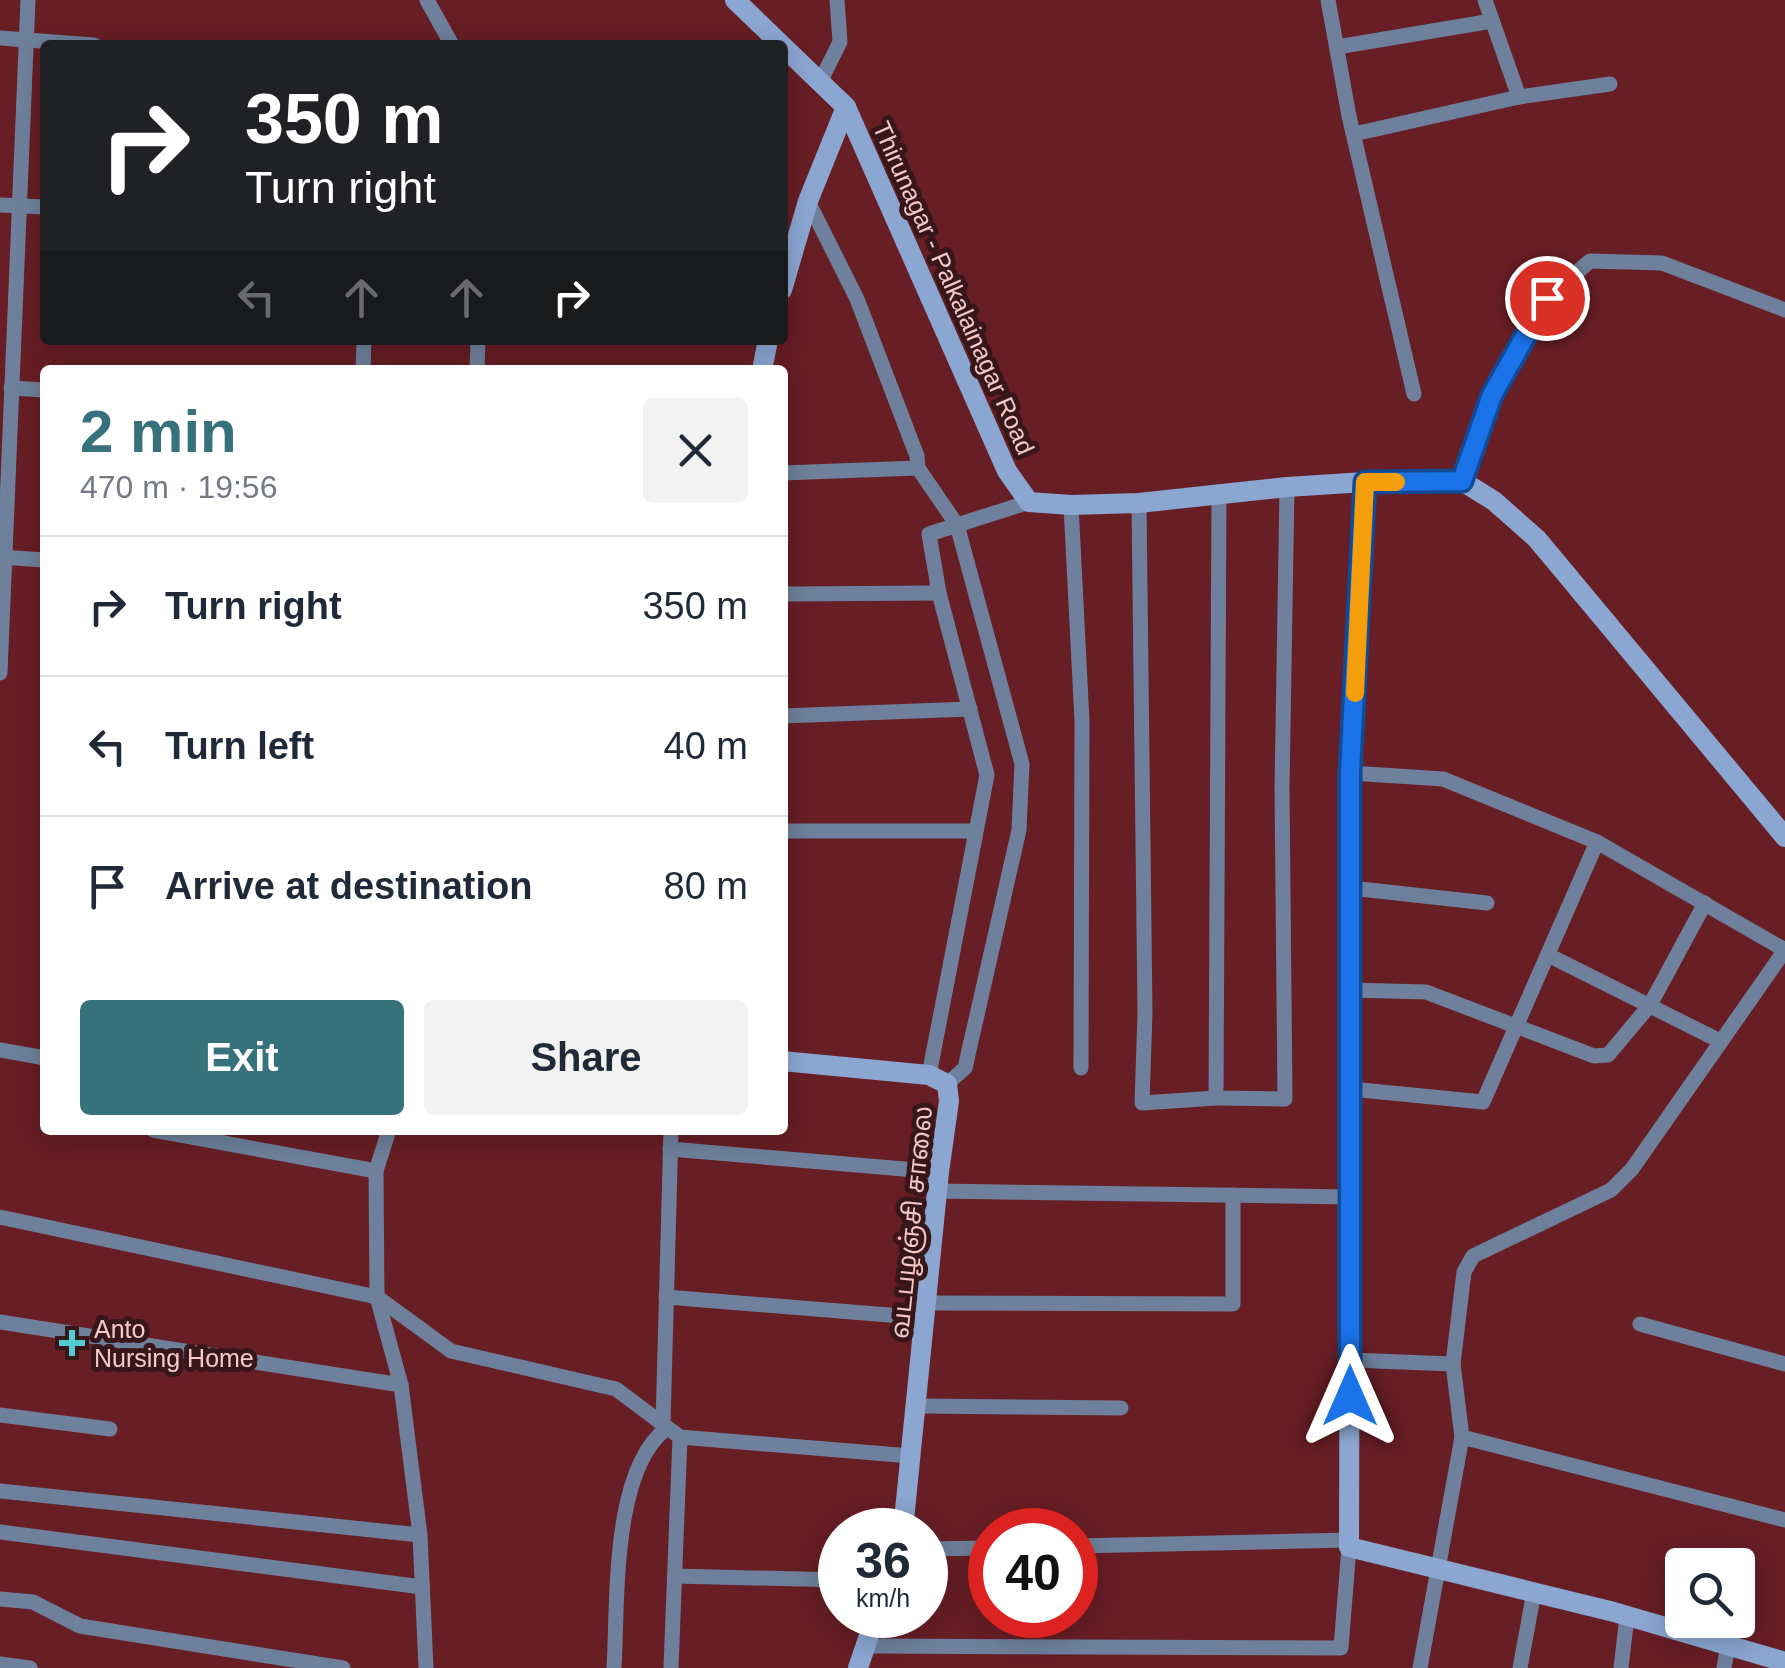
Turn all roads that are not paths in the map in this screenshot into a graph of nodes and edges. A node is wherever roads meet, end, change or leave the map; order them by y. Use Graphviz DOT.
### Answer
graph roads {
  1 [pos="28,0"];
  2 [pos="428,0"];
  3 [pos="735,0"];
  4 [pos="838,0"];
  5 [pos="1328,0"];
  6 [pos="1485,0"];
  7 [pos="1492,21"];
  8 [pos="0,38"];
  9 [pos="27,40"];
  10 [pos="449,40"];
  11 [pos="778,40"];
  12 [pos="40,41"];
  13 [pos="1337,47"];
  14 [pos="788,49"];
  15 [pos="821,80"];
  16 [pos="1610,84"];
  17 [pos="1519,97"];
  18 [pos="846,106"];
  19 [pos="1354,134"];
  20 [pos="808,201"];
  21 [pos="0,204"];
  22 [pos="19,205"];
  23 [pos="40,207"];
  24 [pos="788,269"];
  25 [pos="1785,310"];
  26 [pos="8,379"];
  27 [pos="40,389"];
  28 [pos="1414,394"];
  29 [pos="918,468"];
  30 [pos="788,472"];
  31 [pos="1462,481"];
  32 [pos="1365,482"];
  33 [pos="1287,487"];
  34 [pos="1218,492"];
  35 [pos="1030,502"];
  36 [pos="1139,503"];
  37 [pos="1070,506"];
  38 [pos="957,525"];
  39 [pos="2,557"];
  40 [pos="40,560"];
  41 [pos="939,593"];
  42 [pos="788,594"];
  43 [pos="0,674"];
  44 [pos="970,709"];
  45 [pos="788,716"];
  46 [pos="1350,772"];
  47 [pos="788,831"];
  48 [pos="976,831"];
  49 [pos="1785,836"];
  50 [pos="1598,842"];
  51 [pos="1350,888"];
  52 [pos="1487,903"];
  53 [pos="1704,903"];
  54 [pos="1548,955"];
  55 [pos="1350,990"];
  56 [pos="1650,1004"];
  57 [pos="1516,1028"];
  58 [pos="1720,1041"];
  59 [pos="0,1050"];
  60 [pos="40,1057"];
  61 [pos="788,1061"];
  62 [pos="1082,1068"];
  63 [pos="938,1080"];
  64 [pos="1350,1089"];
  65 [pos="1216,1098"];
  66 [pos="180,1135"];
  67 [pos="387,1135"];
  68 [pos="671,1135"];
  69 [pos="670,1150"];
  70 [pos="376,1171"];
  71 [pos="938,1182"];
  72 [pos="1233,1195"];
  73 [pos="1350,1197"];
  74 [pos="0,1217"];
  75 [pos="666,1297"];
  76 [pos="378,1298"];
  77 [pos="926,1310"];
  78 [pos="0,1322"];
  79 [pos="1640,1324"];
  80 [pos="1350,1360"];
  81 [pos="1454,1364"];
  82 [pos="1785,1364"];
  83 [pos="401,1385"];
  84 [pos="917,1406"];
  85 [pos="1121,1408"];
  86 [pos="0,1415"];
  87 [pos="110,1428"];
  88 [pos="670,1430"];
  89 [pos="1462,1437"];
  90 [pos="911,1456"];
  91 [pos="0,1491"];
  92 [pos="905,1508"];
  93 [pos="1785,1520"];
  94 [pos="0,1532"];
  95 [pos="420,1535"];
  96 [pos="1349,1543"];
  97 [pos="1098,1546"];
  98 [pos="1438,1569"];
  99 [pos="675,1576"];
  100 [pos="818,1579"];
  101 [pos="422,1587"];
  102 [pos="1534,1592"];
  103 [pos="0,1599"];
  104 [pos="1627,1616"];
  105 [pos="868,1638"];
  106 [pos="1728,1645"];
  107 [pos="865,1646"];
  108 [pos="1785,1662"];
  109 [pos="0,1664"];
  110 [pos="30,1668"];
  111 [pos="343,1668"];
  112 [pos="426,1668"];
  113 [pos="614,1668"];
  114 [pos="672,1668"];
  115 [pos="858,1668"];
  116 [pos="1420,1668"];
  117 [pos="1520,1668"];
  118 [pos="1621,1668"];
  119 [pos="1724,1668"];
  1 -- 9 [label="street"];
  2 -- 10 [label="street"];
  3 -- 11 [label="street, Thirunagar - Palkalainagar Road"];
  4 -- 15 [label="street"];
  5 -- 13 [label="street"];
  6 -- 7 [label="street"];
  7 -- 13 [label="street"];
  7 -- 17 [label="street"];
  8 -- 9 [label="street"];
  9 -- 12 [label="street"];
  9 -- 22 [label="street"];
  13 -- 19 [label="street"];
  14 -- 15 [label="street, Thirunagar - Palkalainagar Road"];
  15 -- 18 [label="street, Thirunagar - Palkalainagar Road"];
  16 -- 17 [label="street"];
  17 -- 19 [label="street"];
  18 -- 20 [label="street"];
  18 -- 35 [label="street, Thirunagar - Palkalainagar Road"];
  19 -- 28 [label="street"];
  20 -- 24 [label="street"];
  20 -- 29 [label="street"];
  21 -- 22 [label="street"];
  22 -- 23 [label="street"];
  22 -- 26 [label="street"];
  25 -- 31 [label="street"];
  26 -- 27 [label="street"];
  26 -- 39 [label="street"];
  29 -- 30 [label="street"];
  29 -- 38 [label="street"];
  31 -- 32 [label="street"];
  31 -- 49 [label="street"];
  32 -- 33 [label="street"];
  32 -- 46 [label="street"];
  33 -- 34 [label="street"];
  33 -- 65 [label="street"];
  34 -- 36 [label="street"];
  34 -- 65 [label="street"];
  35 -- 37 [label="street"];
  35 -- 38 [label="street"];
  36 -- 37 [label="street"];
  36 -- 65 [label="street"];
  37 -- 62 [label="street"];
  38 -- 41 [label="street"];
  38 -- 63 [label="street"];
  39 -- 40 [label="street"];
  39 -- 43 [label="street"];
  41 -- 42 [label="street"];
  41 -- 44 [label="street"];
  44 -- 45 [label="street"];
  44 -- 48 [label="street"];
  46 -- 50 [label="street"];
  46 -- 51 [label="street"];
  47 -- 48 [label="street"];
  48 -- 63 [label="street"];
  50 -- 53 [label="street"];
  50 -- 54 [label="street"];
  51 -- 52 [label="street"];
  51 -- 55 [label="street"];
  53 -- 56 [label="street"];
  53 -- 58 [label="street"];
  54 -- 56 [label="street"];
  54 -- 57 [label="street"];
  55 -- 57 [label="street"];
  55 -- 64 [label="street"];
  56 -- 57 [label="street"];
  56 -- 58 [label="street"];
  57 -- 64 [label="street"];
  58 -- 81 [label="street"];
  59 -- 60 [label="street"];
  61 -- 63 [label="street, வடபழஞ்சி சாலை"];
  63 -- 71 [label="street, வடபழஞ்சி சாலை"];
  64 -- 73 [label="street"];
  66 -- 70 [label="street"];
  67 -- 70 [label="street"];
  68 -- 69 [label="street"];
  69 -- 71 [label="street"];
  69 -- 75 [label="street"];
  70 -- 76 [label="street"];
  71 -- 72 [label="street"];
  71 -- 77 [label="street, வடபழஞ்சி சாலை"];
  72 -- 73 [label="street"];
  72 -- 77 [label="street"];
  73 -- 80 [label="street"];
  74 -- 76 [label="street"];
  75 -- 77 [label="street"];
  75 -- 88 [label="street"];
  76 -- 83 [label="street"];
  76 -- 88 [label="street"];
  77 -- 84 [label="street, வடபழஞ்சி சாலை"];
  78 -- 83 [label="street"];
  79 -- 82 [label="street"];
  80 -- 81 [label="street"];
  80 -- 96 [label="street"];
  81 -- 89 [label="street"];
  83 -- 95 [label="street"];
  84 -- 85 [label="street"];
  84 -- 90 [label="street, வடபழஞ்சி சாலை"];
  86 -- 87 [label="street"];
  88 -- 90 [label="street"];
  88 -- 99 [label="street"];
  88 -- 113 [label="street"];
  89 -- 93 [label="street"];
  89 -- 98 [label="street"];
  90 -- 92 [label="street, வடபழஞ்சி சாலை"];
  91 -- 95 [label="street"];
  94 -- 101 [label="street"];
  95 -- 101 [label="street"];
  96 -- 97 [label="street"];
  96 -- 98 [label="street"];
  96 -- 107 [label="street"];
  98 -- 102 [label="street"];
  98 -- 116 [label="street"];
  99 -- 100 [label="street"];
  99 -- 114 [label="street"];
  101 -- 112 [label="street"];
  102 -- 104 [label="street"];
  102 -- 117 [label="street"];
  103 -- 111 [label="street"];
  104 -- 106 [label="street"];
  104 -- 118 [label="street"];
  105 -- 107 [label="street"];
  106 -- 108 [label="street"];
  106 -- 119 [label="street"];
  107 -- 115 [label="street"];
  109 -- 110 [label="street"];
}
